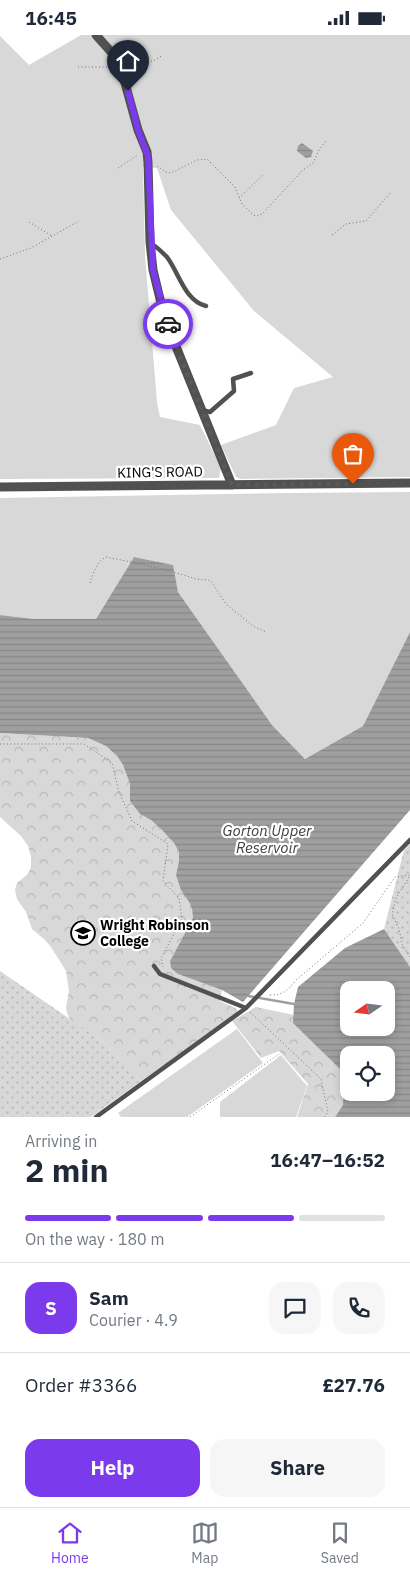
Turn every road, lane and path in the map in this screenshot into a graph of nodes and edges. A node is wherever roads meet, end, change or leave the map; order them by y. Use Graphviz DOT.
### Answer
graph roads {
  1 [pos="96,35"];
  2 [pos="163,55"];
  3 [pos="120,65"];
  4 [pos="78,67"];
  5 [pos="326,141"];
  6 [pos="147,154"];
  7 [pos="118,168"];
  8 [pos="264,174"];
  9 [pos="391,192"];
  10 [pos="239,198"];
  11 [pos="29,221"];
  12 [pos="80,221"];
  13 [pos="51,235"];
  14 [pos="332,235"];
  15 [pos="150,244"];
  16 [pos="0,259"];
  17 [pos="206,306"];
  18 [pos="250,373"];
  19 [pos="201,410"];
  20 [pos="410,483"];
  21 [pos="232,485"];
  22 [pos="0,487"];
  23 [pos="90,583"];
  24 [pos="266,632"];
  25 [pos="0,744"];
  26 [pos="410,840"];
  27 [pos="410,875"];
  28 [pos="410,957"];
  29 [pos="154,967"];
  30 [pos="165,976"];
  31 [pos="269,995"];
  32 [pos="246,1008"];
  33 [pos="279,1054"];
  34 [pos="103,1111"];
  35 [pos="96,1117"];
  36 [pos="107,1117"];
  37 [pos="190,1117"];
  38 [pos="325,1117"];
  1 -- 3 [label="street"];
  2 -- 3 [label="path"];
  3 -- 4 [label="path"];
  3 -- 6 [label="street"];
  5 -- 10 [label="path"];
  6 -- 7 [label="path"];
  6 -- 10 [label="path"];
  6 -- 15 [label="street"];
  8 -- 10 [label="path"];
  9 -- 14 [label="path"];
  11 -- 13 [label="path"];
  12 -- 13 [label="path"];
  13 -- 16 [label="path"];
  15 -- 17 [label="lane"];
  15 -- 19 [label="street"];
  18 -- 19 [label="lane"];
  19 -- 21 [label="street"];
  20 -- 21 [label="street, KING'S ROAD"];
  21 -- 22 [label="street, KING'S ROAD"];
  23 -- 24 [label="path"];
  25 -- 30 [label="path"];
  26 -- 32 [label="lane"];
  27 -- 28 [label="path"];
  27 -- 31 [label="path"];
  29 -- 30 [label="lane"];
  30 -- 32 [label="lane"];
  32 -- 34 [label="lane"];
  32 -- 38 [label="path"];
  33 -- 37 [label="path"];
  34 -- 35 [label="lane"];
  34 -- 36 [label="lane"];
}
